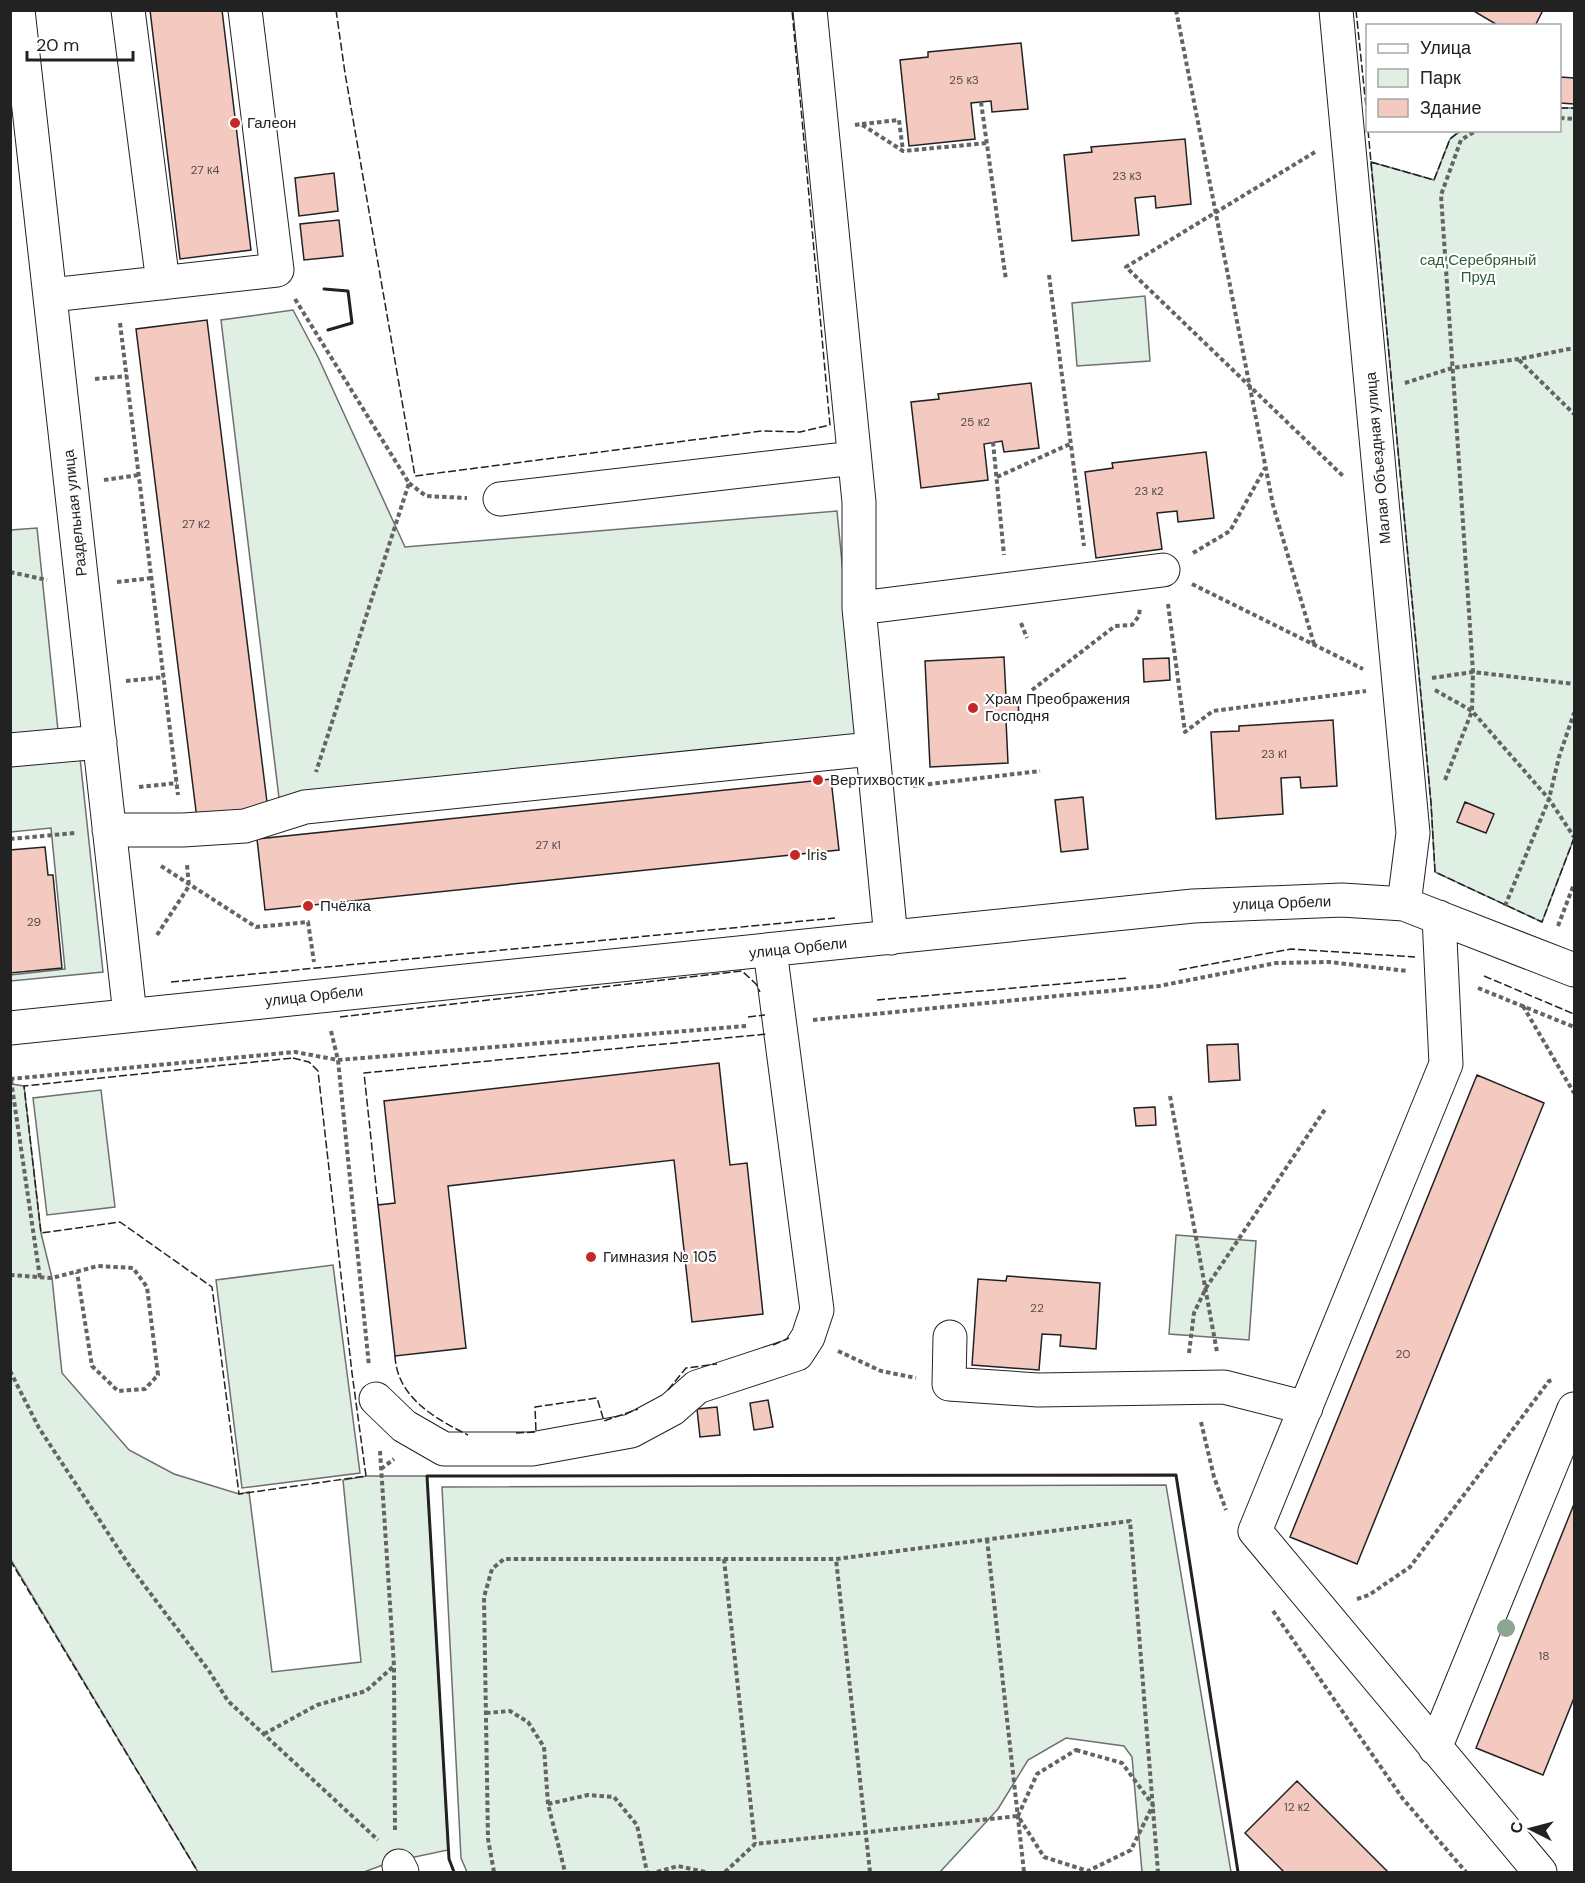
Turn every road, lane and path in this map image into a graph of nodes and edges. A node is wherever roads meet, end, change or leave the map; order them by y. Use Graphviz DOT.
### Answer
graph roads {
  1 [pos="18,10"];
  2 [pos="128,10"];
  3 [pos="245,10"];
  4 [pos="810,10"];
  5 [pos="1176,10"];
  6 [pos="1336,10"];
  7 [pos="981,102"];
  8 [pos="861,124"];
  9 [pos="822,128"];
  10 [pos="1348,131"];
  11 [pos="1474,132"];
  12 [pos="987,143"];
  13 [pos="903,151"];
  14 [pos="1215,213"];
  15 [pos="277,270"];
  16 [pos="1049,276"];
  17 [pos="1006,280"];
  18 [pos="163,283"];
  19 [pos="116,288"];
  20 [pos="51,295"];
  21 [pos="1575,348"];
  22 [pos="1519,359"];
  23 [pos="1452,368"];
  24 [pos="1247,384"];
  25 [pos="1372,394"];
  26 [pos="1575,414"];
  27 [pos="993,442"];
  28 [pos="1070,444"];
  29 [pos="854,458"];
  30 [pos="1265,468"];
  31 [pos="997,477"];
  32 [pos="409,483"];
  33 [pos="500,500"];
  34 [pos="1383,515"];
  35 [pos="1163,570"];
  36 [pos="1089,579"];
  37 [pos="1008,590"];
  38 [pos="859,608"];
  39 [pos="1027,638"];
  40 [pos="1314,645"];
  41 [pos="1473,672"];
  42 [pos="1409,683"];
  43 [pos="1575,684"];
  44 [pos="1032,690"];
  45 [pos="1472,711"];
  46 [pos="1575,713"];
  47 [pos="100,742"];
  48 [pos="871,749"];
  49 [pos="10,750"];
  50 [pos="1040,771"];
  51 [pos="913,786"];
  52 [pos="1441,787"];
  53 [pos="1550,799"];
  54 [pos="305,807"];
  55 [pos="109,830"];
  56 [pos="183,830"];
  57 [pos="1575,837"];
  58 [pos="10,839"];
  59 [pos="154,861"];
  60 [pos="1575,884"];
  61 [pos="189,886"];
  62 [pos="1404,904"];
  63 [pos="1439,917"];
  64 [pos="1557,927"];
  65 [pos="1493,937"];
  66 [pos="891,938"];
  67 [pos="770,950"];
  68 [pos="314,962"];
  69 [pos="1573,966"];
  70 [pos="1443,975"];
  71 [pos="127,980"];
  72 [pos="325,994"];
  73 [pos="1522,1005"];
  74 [pos="130,1015"];
  75 [pos="779,1024"];
  76 [pos="1575,1026"];
  77 [pos="10,1028"];
  78 [pos="338,1060"];
  79 [pos="11,1079"];
  80 [pos="1575,1093"];
  81 [pos="1170,1096"];
  82 [pos="77,1272"];
  83 [pos="10,1275"];
  84 [pos="40,1278"];
  85 [pos="808,1336"];
  86 [pos="950,1336"];
  87 [pos="10,1371"];
  88 [pos="1557,1380"];
  89 [pos="949,1384"];
  90 [pos="373,1386"];
  91 [pos="1224,1387"];
  92 [pos="1306,1408"];
  93 [pos="1575,1409"];
  94 [pos="987,1539"];
  95 [pos="724,1559"];
  96 [pos="836,1559"];
  97 [pos="1323,1613"];
  98 [pos="1282,1624"];
  99 [pos="394,1666"];
  100 [pos="486,1713"];
  101 [pos="264,1734"];
  102 [pos="1435,1748"];
  103 [pos="548,1804"];
  104 [pos="1153,1805"];
  105 [pos="1018,1816"];
  106 [pos="866,1833"];
  107 [pos="755,1844"];
  108 [pos="401,1869"];
  109 [pos="494,1872"];
  110 [pos="565,1872"];
  111 [pos="647,1872"];
  112 [pos="657,1872"];
  113 [pos="705,1872"];
  114 [pos="725,1872"];
  115 [pos="870,1872"];
  116 [pos="1024,1872"];
  117 [pos="1088,1872"];
  118 [pos="1158,1872"];
  119 [pos="1540,1872"];
  1 -- 20 [label="street, Раздельная улица"];
  2 -- 18 [label="street"];
  3 -- 15 [label="street"];
  4 -- 9 [label="street"];
  5 -- 14 [label="path"];
  6 -- 10 [label="street, Малая Объездная улица"];
  7 -- 12 [label="path"];
  8 -- 9 [label="path"];
  8 -- 13 [label="path"];
  8 -- 13 [label="path"];
  9 -- 29 [label="street"];
  10 -- 14 [label="path"];
  10 -- 25 [label="street, Малая Объездная улица"];
  11 -- 23 [label="path"];
  12 -- 13 [label="path"];
  12 -- 17 [label="path"];
  14 -- 24 [label="path"];
  14 -- 24 [label="path"];
  15 -- 18 [label="street"];
  15 -- 32 [label="path"];
  16 -- 28 [label="path"];
  18 -- 19 [label="street"];
  19 -- 20 [label="street"];
  19 -- 56 [label="path"];
  20 -- 47 [label="street, Раздельная улица"];
  21 -- 22 [label="path"];
  22 -- 23 [label="path"];
  22 -- 26 [label="path"];
  23 -- 25 [label="path"];
  23 -- 41 [label="path"];
  24 -- 30 [label="path"];
  24 -- 34 [label="path"];
  25 -- 34 [label="street, Малая Объездная улица"];
  27 -- 31 [label="path"];
  28 -- 31 [label="path"];
  28 -- 36 [label="path"];
  29 -- 33 [label="street"];
  29 -- 38 [label="street"];
  30 -- 35 [label="path"];
  30 -- 40 [label="path"];
  31 -- 37 [label="path"];
  32 -- 33 [label="path"];
  32 -- 54 [label="path"];
  34 -- 42 [label="street, Малая Объездная улица"];
  35 -- 36 [label="street"];
  35 -- 40 [label="path"];
  35 -- 42 [label="path"];
  35 -- 44 [label="path"];
  36 -- 37 [label="street"];
  37 -- 38 [label="street"];
  37 -- 39 [label="path"];
  38 -- 48 [label="street"];
  40 -- 42 [label="path"];
  41 -- 42 [label="path"];
  41 -- 43 [label="path"];
  41 -- 45 [label="path"];
  42 -- 45 [label="path"];
  42 -- 62 [label="street, Малая Объездная улица"];
  45 -- 52 [label="path"];
  45 -- 53 [label="path"];
  46 -- 53 [label="path"];
  47 -- 49 [label="street"];
  47 -- 55 [label="street, Раздельная улица"];
  48 -- 54 [label="street"];
  48 -- 66 [label="street"];
  50 -- 51 [label="path"];
  53 -- 57 [label="path"];
  53 -- 65 [label="path"];
  54 -- 56 [label="street"];
  55 -- 56 [label="street"];
  55 -- 58 [label="path"];
  55 -- 71 [label="street, Раздельная улица"];
  56 -- 61 [label="path"];
  59 -- 61 [label="path"];
  60 -- 64 [label="path"];
  61 -- 68 [label="path"];
  61 -- 71 [label="path"];
  62 -- 63 [label="street, улица Орбели"];
  62 -- 66 [label="street, улица Орбели"];
  63 -- 65 [label="street, улица Орбели"];
  63 -- 70 [label="street"];
  65 -- 69 [label="street, улица Орбели"];
  66 -- 67 [label="street, улица Орбели"];
  67 -- 72 [label="street, улица Орбели"];
  67 -- 75 [label="street"];
  70 -- 73 [label="path"];
  70 -- 75 [label="path"];
  70 -- 92 [label="street"];
  71 -- 74 [label="street, Раздельная улица"];
  72 -- 74 [label="street, улица Орбели"];
  72 -- 78 [label="path"];
  73 -- 76 [label="path"];
  73 -- 80 [label="path"];
  74 -- 77 [label="street, улица Орбели"];
  75 -- 78 [label="path"];
  75 -- 85 [label="street"];
  78 -- 79 [label="path"];
  78 -- 90 [label="path"];
  79 -- 84 [label="path"];
  81 -- 91 [label="path"];
  82 -- 82 [label="path"];
  82 -- 84 [label="path"];
  83 -- 84 [label="path"];
  85 -- 89 [label="path"];
  85 -- 90 [label="street"];
  86 -- 89 [label="street"];
  87 -- 101 [label="path"];
  88 -- 97 [label="path"];
  89 -- 91 [label="street"];
  90 -- 99 [label="path"];
  91 -- 92 [label="street"];
  92 -- 97 [label="street"];
  93 -- 102 [label="street"];
  94 -- 96 [label="path"];
  94 -- 104 [label="path"];
  94 -- 105 [label="path"];
  95 -- 96 [label="path"];
  95 -- 100 [label="path"];
  95 -- 107 [label="path"];
  96 -- 106 [label="path"];
  97 -- 98 [label="path"];
  97 -- 102 [label="street"];
  99 -- 101 [label="path"];
  99 -- 108 [label="path"];
  100 -- 103 [label="path"];
  100 -- 109 [label="path"];
  101 -- 108 [label="path"];
  102 -- 119 [label="street"];
  103 -- 110 [label="path"];
  103 -- 111 [label="path"];
  104 -- 105 [label="path"];
  104 -- 117 [label="path"];
  104 -- 118 [label="path"];
  105 -- 106 [label="path"];
  105 -- 116 [label="path"];
  105 -- 117 [label="path"];
  106 -- 107 [label="path"];
  106 -- 115 [label="path"];
  107 -- 114 [label="path"];
  112 -- 113 [label="path"];
}
